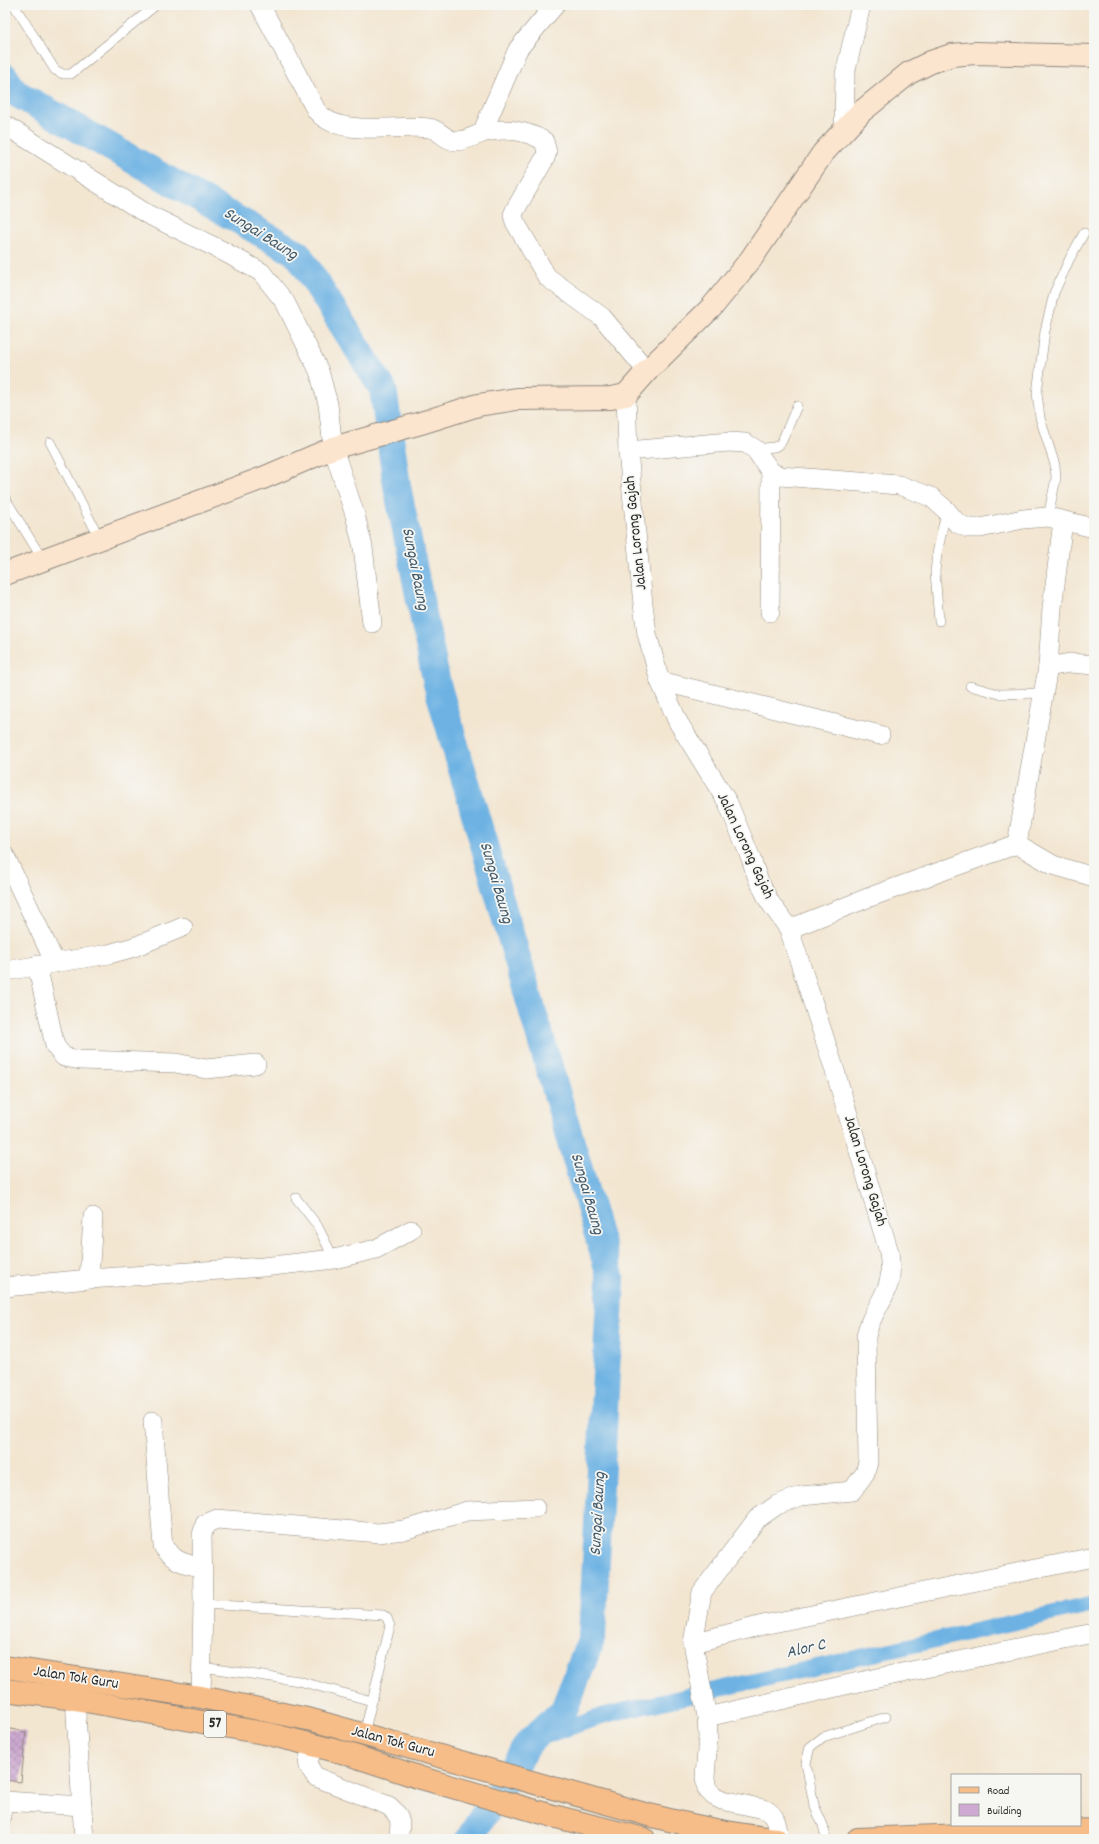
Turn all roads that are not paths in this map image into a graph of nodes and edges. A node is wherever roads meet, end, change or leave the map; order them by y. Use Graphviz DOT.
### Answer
graph roads {
  1 [pos="14,5"];
  2 [pos="156,5"];
  3 [pos="260,5"];
  4 [pos="555,5"];
  5 [pos="861,5"];
  6 [pos="1094,56"];
  7 [pos="5,125"];
  8 [pos="844,130"];
  9 [pos="482,133"];
  10 [pos="1084,233"];
  11 [pos="647,371"];
  12 [pos="626,395"];
  13 [pos="797,406"];
  14 [pos="50,442"];
  15 [pos="333,448"];
  16 [pos="755,449"];
  17 [pos="628,451"];
  18 [pos="771,472"];
  19 [pos="5,498"];
  20 [pos="946,510"];
  21 [pos="1056,519"];
  22 [pos="1094,528"];
  23 [pos="100,539"];
  24 [pos="43,560"];
  25 [pos="5,574"];
  26 [pos="770,612"];
  27 [pos="939,621"];
  28 [pos="372,624"];
  29 [pos="1094,665"];
  30 [pos="1048,666"];
  31 [pos="660,681"];
  32 [pos="970,686"];
  33 [pos="1044,693"];
  34 [pos="880,735"];
  35 [pos="1017,844"];
  36 [pos="5,856"];
  37 [pos="1094,877"];
  38 [pos="183,927"];
  39 [pos="789,929"];
  40 [pos="46,964"];
  41 [pos="5,971"];
  42 [pos="256,1064"];
  43 [pos="296,1198"];
  44 [pos="93,1218"];
  45 [pos="411,1230"];
  46 [pos="334,1259"];
  47 [pos="89,1279"];
  48 [pos="5,1287"];
  49 [pos="153,1421"];
  50 [pos="535,1508"];
  51 [pos="1094,1557"];
  52 [pos="202,1568"];
  53 [pos="203,1604"];
  54 [pos="1094,1633"];
  55 [pos="694,1651"];
  56 [pos="5,1667"];
  57 [pos="202,1667"];
  58 [pos="5,1690"];
  59 [pos="201,1697"];
  60 [pos="75,1699"];
  61 [pos="372,1700"];
  62 [pos="706,1713"];
  63 [pos="886,1717"];
  64 [pos="364,1734"];
  65 [pos="315,1745"];
  66 [pos="7,1801"];
  67 [pos="82,1806"];
  68 [pos="5,1822"];
  69 [pos="1094,1830"];
  70 [pos="84,1839"];
  71 [pos="398,1839"];
  72 [pos="644,1839"];
  73 [pos="778,1839"];
  74 [pos="826,1839"];
  75 [pos="858,1839"];
  1 -- 2 [label="lane"];
  3 -- 9 [label="street"];
  4 -- 9 [label="street"];
  5 -- 8 [label="street"];
  6 -- 8 [label="street"];
  7 -- 15 [label="street"];
  8 -- 11 [label="street"];
  9 -- 11 [label="street"];
  10 -- 21 [label="lane"];
  11 -- 12 [label="street"];
  12 -- 15 [label="street"];
  12 -- 17 [label="street, Jalan Lorong Gajah"];
  13 -- 16 [label="lane"];
  14 -- 23 [label="lane"];
  15 -- 23 [label="street"];
  15 -- 28 [label="street"];
  16 -- 17 [label="street"];
  16 -- 18 [label="street"];
  17 -- 31 [label="street, Jalan Lorong Gajah"];
  18 -- 20 [label="street"];
  18 -- 26 [label="street"];
  19 -- 24 [label="lane"];
  20 -- 21 [label="street"];
  20 -- 27 [label="lane"];
  21 -- 22 [label="street"];
  21 -- 30 [label="street"];
  23 -- 24 [label="street"];
  24 -- 25 [label="street"];
  29 -- 30 [label="street"];
  30 -- 33 [label="street"];
  31 -- 34 [label="street"];
  31 -- 39 [label="street, Jalan Lorong Gajah"];
  32 -- 33 [label="lane"];
  33 -- 35 [label="street"];
  35 -- 37 [label="street"];
  35 -- 39 [label="street"];
  36 -- 40 [label="street"];
  38 -- 40 [label="street"];
  39 -- 55 [label="street, Jalan Lorong Gajah"];
  40 -- 41 [label="street"];
  40 -- 42 [label="street"];
  43 -- 46 [label="lane"];
  44 -- 47 [label="street"];
  45 -- 46 [label="street"];
  46 -- 47 [label="street"];
  47 -- 48 [label="street"];
  49 -- 52 [label="street"];
  50 -- 52 [label="street"];
  51 -- 55 [label="street"];
  52 -- 53 [label="street"];
  53 -- 57 [label="street"];
  53 -- 61 [label="lane"];
  54 -- 62 [label="street"];
  55 -- 62 [label="street, Jalan Lorong Gajah"];
  56 -- 59 [label="main road, Jalan Tok Guru / 57"];
  57 -- 59 [label="street"];
  57 -- 61 [label="lane"];
  58 -- 60 [label="main road, Jalan Tok Guru / 57"];
  59 -- 64 [label="main road, Jalan Tok Guru / 57"];
  60 -- 65 [label="main road, Jalan Tok Guru / 57"];
  60 -- 67 [label="street"];
  61 -- 64 [label="lane"];
  62 -- 73 [label="street, Jalan Lorong Gajah"];
  63 -- 74 [label="lane"];
  64 -- 73 [label="main road, Jalan Tok Guru / 57"];
  65 -- 71 [label="street"];
  65 -- 72 [label="main road, Jalan Tok Guru / 57"];
  66 -- 67 [label="street"];
  66 -- 68 [label="lane"];
  67 -- 70 [label="street"];
  69 -- 75 [label="main road"];
}
